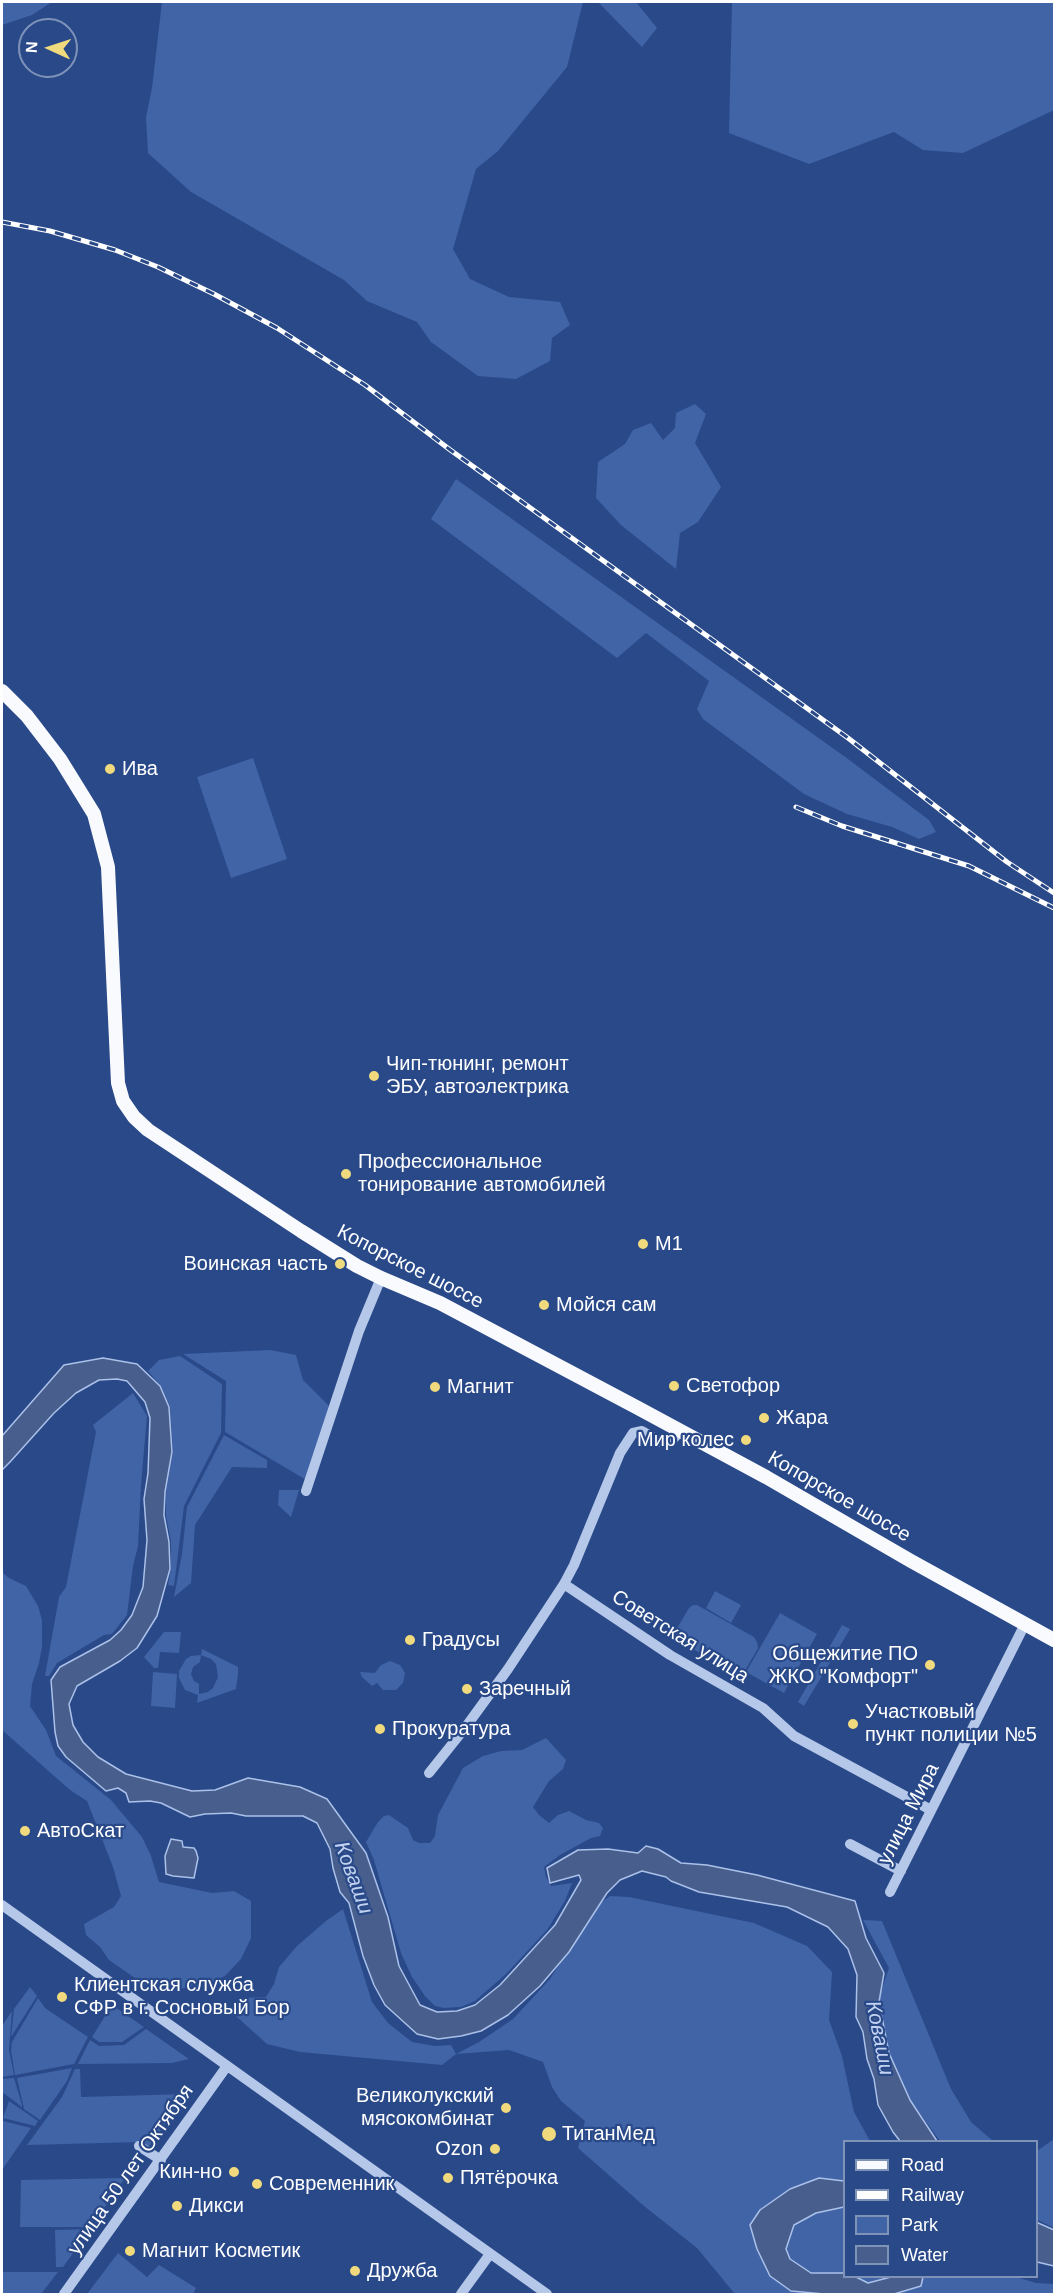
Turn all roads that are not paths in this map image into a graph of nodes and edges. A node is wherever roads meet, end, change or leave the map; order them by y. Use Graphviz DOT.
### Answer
graph roads {
  1 [pos="3,693"];
  2 [pos="381,1278"];
  3 [pos="680,1432"];
  4 [pos="306,1491"];
  5 [pos="564,1584"];
  6 [pos="1025,1624"];
  7 [pos="1054,1640"];
  8 [pos="429,1773"];
  9 [pos="931,1810"];
  10 [pos="850,1844"];
  11 [pos="901,1870"];
  12 [pos="890,1892"];
  13 [pos="2,1905"];
  14 [pos="227,2066"];
  15 [pos="139,2146"];
  16 [pos="160,2160"];
  17 [pos="490,2254"];
  18 [pos="64,2295"];
  19 [pos="461,2295"];
  20 [pos="547,2295"];
  1 -- 2 [label="main road, Копорское шоссе"];
  2 -- 3 [label="main road, Копорское шоссе"];
  2 -- 4 [label="street"];
  3 -- 5 [label="street"];
  3 -- 6 [label="main road, Копорское шоссе"];
  5 -- 8 [label="street"];
  5 -- 9 [label="street, Советская улица"];
  6 -- 7 [label="main road, Копорское шоссе"];
  6 -- 9 [label="street, улица Мира"];
  9 -- 11 [label="street, улица Мира"];
  10 -- 11 [label="street"];
  11 -- 12 [label="street, улица Мира"];
  13 -- 14 [label="street"];
  14 -- 16 [label="street, улица 50 лет Октября"];
  14 -- 17 [label="street"];
  15 -- 16 [label="street"];
  16 -- 18 [label="street, улица 50 лет Октября"];
  17 -- 19 [label="street"];
  17 -- 20 [label="street"];
}
